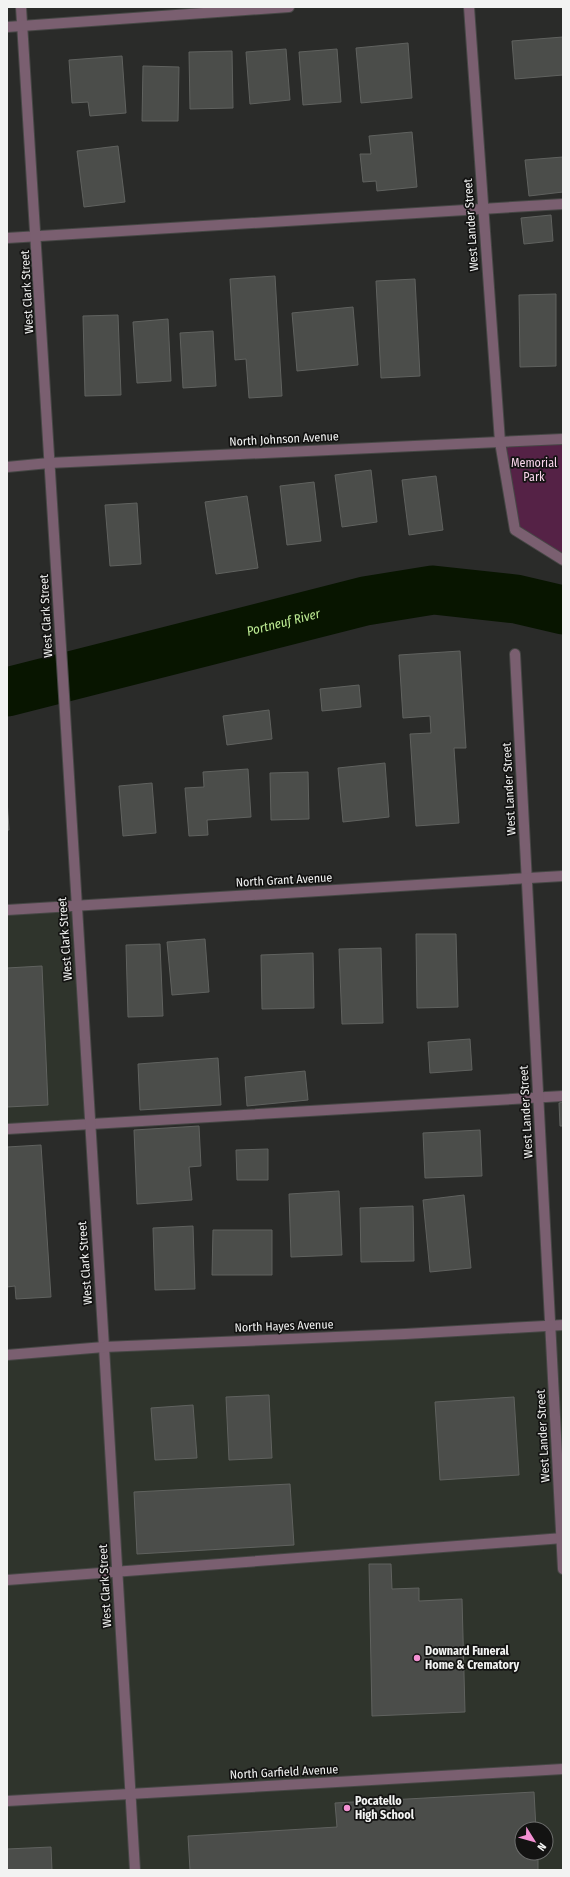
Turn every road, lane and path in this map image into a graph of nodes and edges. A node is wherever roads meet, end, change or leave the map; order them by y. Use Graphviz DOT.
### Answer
graph roads {
  1 [pos="21,7"];
  2 [pos="289,7"];
  3 [pos="469,7"];
  4 [pos="23,26"];
  5 [pos="7,27"];
  6 [pos="563,204"];
  7 [pos="483,209"];
  8 [pos="37,236"];
  9 [pos="7,238"];
  10 [pos="563,439"];
  11 [pos="500,442"];
  12 [pos="49,463"];
  13 [pos="7,467"];
  14 [pos="563,560"];
  15 [pos="516,654"];
  16 [pos="563,876"];
  17 [pos="527,879"];
  18 [pos="76,906"];
  19 [pos="7,910"];
  20 [pos="563,1096"];
  21 [pos="538,1097"];
  22 [pos="89,1124"];
  23 [pos="7,1129"];
  24 [pos="563,1325"];
  25 [pos="550,1326"];
  26 [pos="104,1347"];
  27 [pos="7,1354"];
  28 [pos="562,1538"];
  29 [pos="563,1569"];
  30 [pos="117,1571"];
  31 [pos="7,1580"];
  32 [pos="563,1769"];
  33 [pos="131,1793"];
  34 [pos="7,1802"];
  35 [pos="135,1870"];
  1 -- 4 [label="street, West Clark Street"];
  2 -- 4 [label="street"];
  3 -- 7 [label="street, West Lander Street"];
  4 -- 5 [label="street"];
  4 -- 8 [label="street, West Clark Street"];
  6 -- 7 [label="street"];
  7 -- 8 [label="street"];
  7 -- 11 [label="street, West Lander Street"];
  8 -- 9 [label="street"];
  8 -- 12 [label="street, West Clark Street"];
  10 -- 11 [label="street, North Johnson Avenue"];
  11 -- 12 [label="street, North Johnson Avenue"];
  11 -- 14 [label="street, West Lander Street"];
  12 -- 13 [label="street, North Johnson Avenue"];
  12 -- 18 [label="street, West Clark Street"];
  15 -- 17 [label="street, West Lander Street"];
  16 -- 17 [label="street, North Grant Avenue"];
  17 -- 18 [label="street, North Grant Avenue"];
  17 -- 21 [label="street, West Lander Street"];
  18 -- 19 [label="street, North Grant Avenue"];
  18 -- 22 [label="street, West Clark Street"];
  20 -- 21 [label="street"];
  21 -- 22 [label="street"];
  21 -- 25 [label="street, West Lander Street"];
  22 -- 23 [label="street"];
  22 -- 26 [label="street, West Clark Street"];
  24 -- 25 [label="street, North Hayes Avenue"];
  25 -- 26 [label="street, North Hayes Avenue"];
  25 -- 28 [label="street, West Lander Street"];
  26 -- 27 [label="street, North Hayes Avenue"];
  26 -- 30 [label="street, West Clark Street"];
  28 -- 29 [label="street, West Lander Street"];
  28 -- 30 [label="street"];
  30 -- 31 [label="street"];
  30 -- 33 [label="street, West Clark Street"];
  32 -- 33 [label="street, North Garfield Avenue"];
  33 -- 34 [label="street, North Garfield Avenue"];
  33 -- 35 [label="street, West Clark Street"];
}
